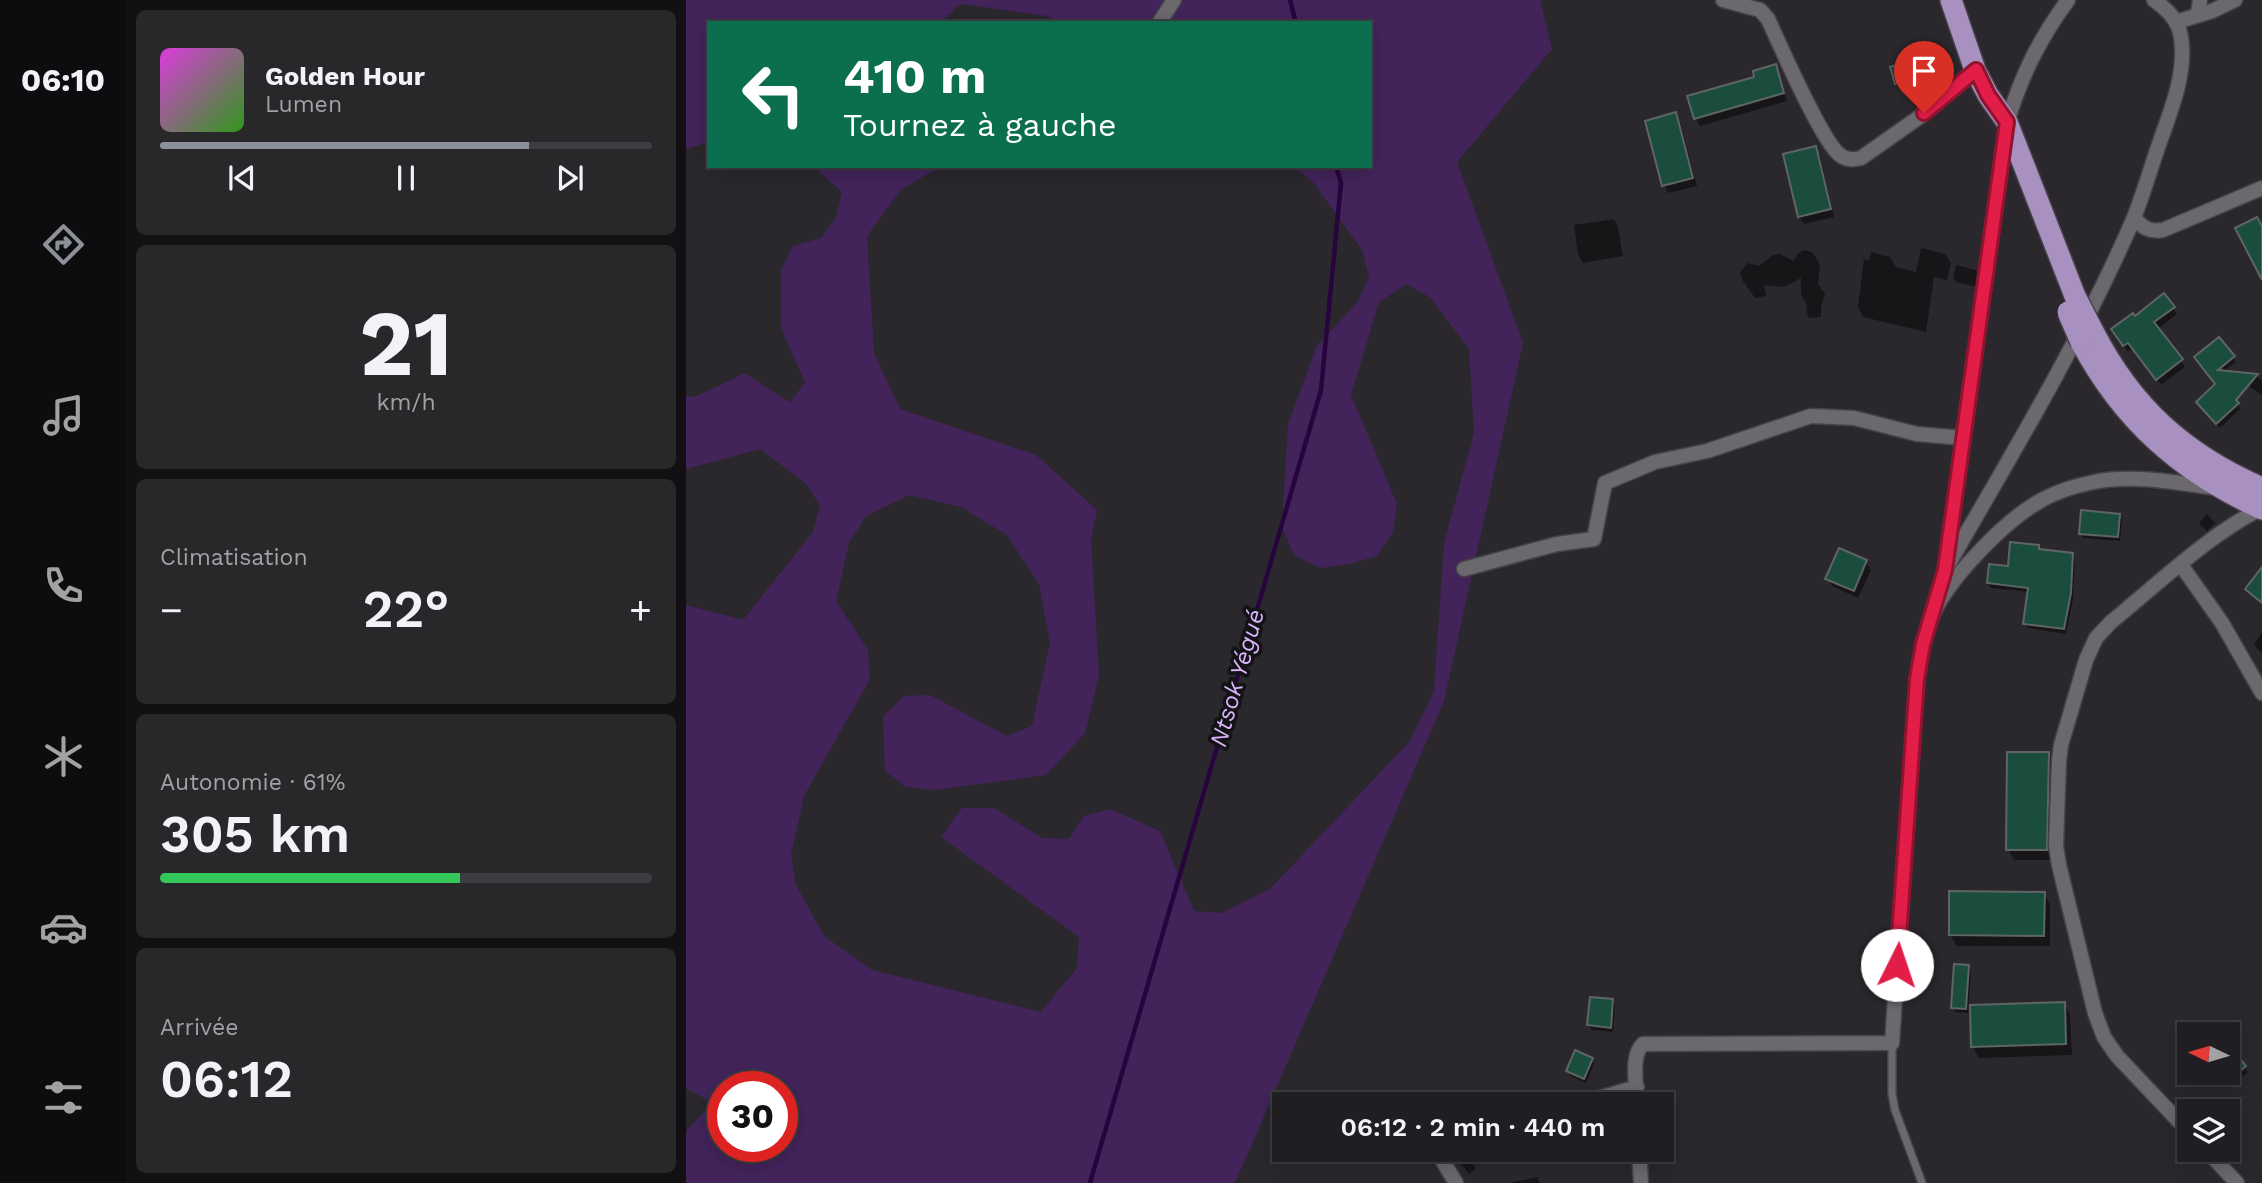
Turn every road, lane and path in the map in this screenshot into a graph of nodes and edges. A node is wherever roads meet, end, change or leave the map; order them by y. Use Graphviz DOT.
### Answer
graph roads {
  1 [pos="1174,0"];
  2 [pos="1723,0"];
  3 [pos="1951,0"];
  4 [pos="2068,0"];
  5 [pos="2154,0"];
  6 [pos="2235,0"];
  7 [pos="2199,7"];
  8 [pos="1160,21"];
  9 [pos="2176,22"];
  10 [pos="1976,70"];
  11 [pos="1988,95"];
  12 [pos="2007,122"];
  13 [pos="2003,151"];
  14 [pos="2262,188"];
  15 [pos="2134,218"];
  16 [pos="2072,304"];
  17 [pos="2087,336"];
  18 [pos="1963,438"];
  19 [pos="2220,488"];
  20 [pos="2262,502"];
  21 [pos="2181,565"];
  22 [pos="1464,569"];
  23 [pos="1945,570"];
  24 [pos="1934,611"];
  25 [pos="2262,693"];
  26 [pos="1892,1043"];
  27 [pos="1637,1087"];
  28 [pos="1620,1092"];
  29 [pos="1637,1092"];
  30 [pos="2177,1119"];
  31 [pos="1443,1162"];
  32 [pos="1639,1162"];
  33 [pos="2217,1162"];
  34 [pos="1456,1183"];
  35 [pos="1640,1183"];
  36 [pos="1922,1183"];
  37 [pos="2237,1183"];
  1 -- 8 [label="street"];
  2 -- 10 [label="street"];
  3 -- 10 [label="main road"];
  4 -- 12 [label="street"];
  5 -- 9 [label="street"];
  6 -- 7 [label="street"];
  7 -- 9 [label="street"];
  9 -- 15 [label="street"];
  10 -- 11 [label="main road"];
  11 -- 12 [label="main road"];
  11 -- 13 [label="main road"];
  12 -- 13 [label="street"];
  12 -- 16 [label="main road"];
  13 -- 16 [label="main road"];
  13 -- 18 [label="street"];
  14 -- 15 [label="street"];
  15 -- 23 [label="street"];
  16 -- 17 [label="main road, bridge"];
  17 -- 19 [label="main road"];
  17 -- 20 [label="main road"];
  18 -- 22 [label="street"];
  18 -- 23 [label="street"];
  19 -- 20 [label="main road"];
  19 -- 24 [label="street"];
  20 -- 21 [label="street"];
  21 -- 25 [label="street"];
  21 -- 30 [label="street"];
  23 -- 24 [label="street"];
  24 -- 26 [label="street"];
  26 -- 27 [label="street"];
  26 -- 36 [label="lane"];
  27 -- 28 [label="street"];
  27 -- 29 [label="street"];
  31 -- 34 [label="street"];
  32 -- 35 [label="street"];
  33 -- 37 [label="street"];
}
